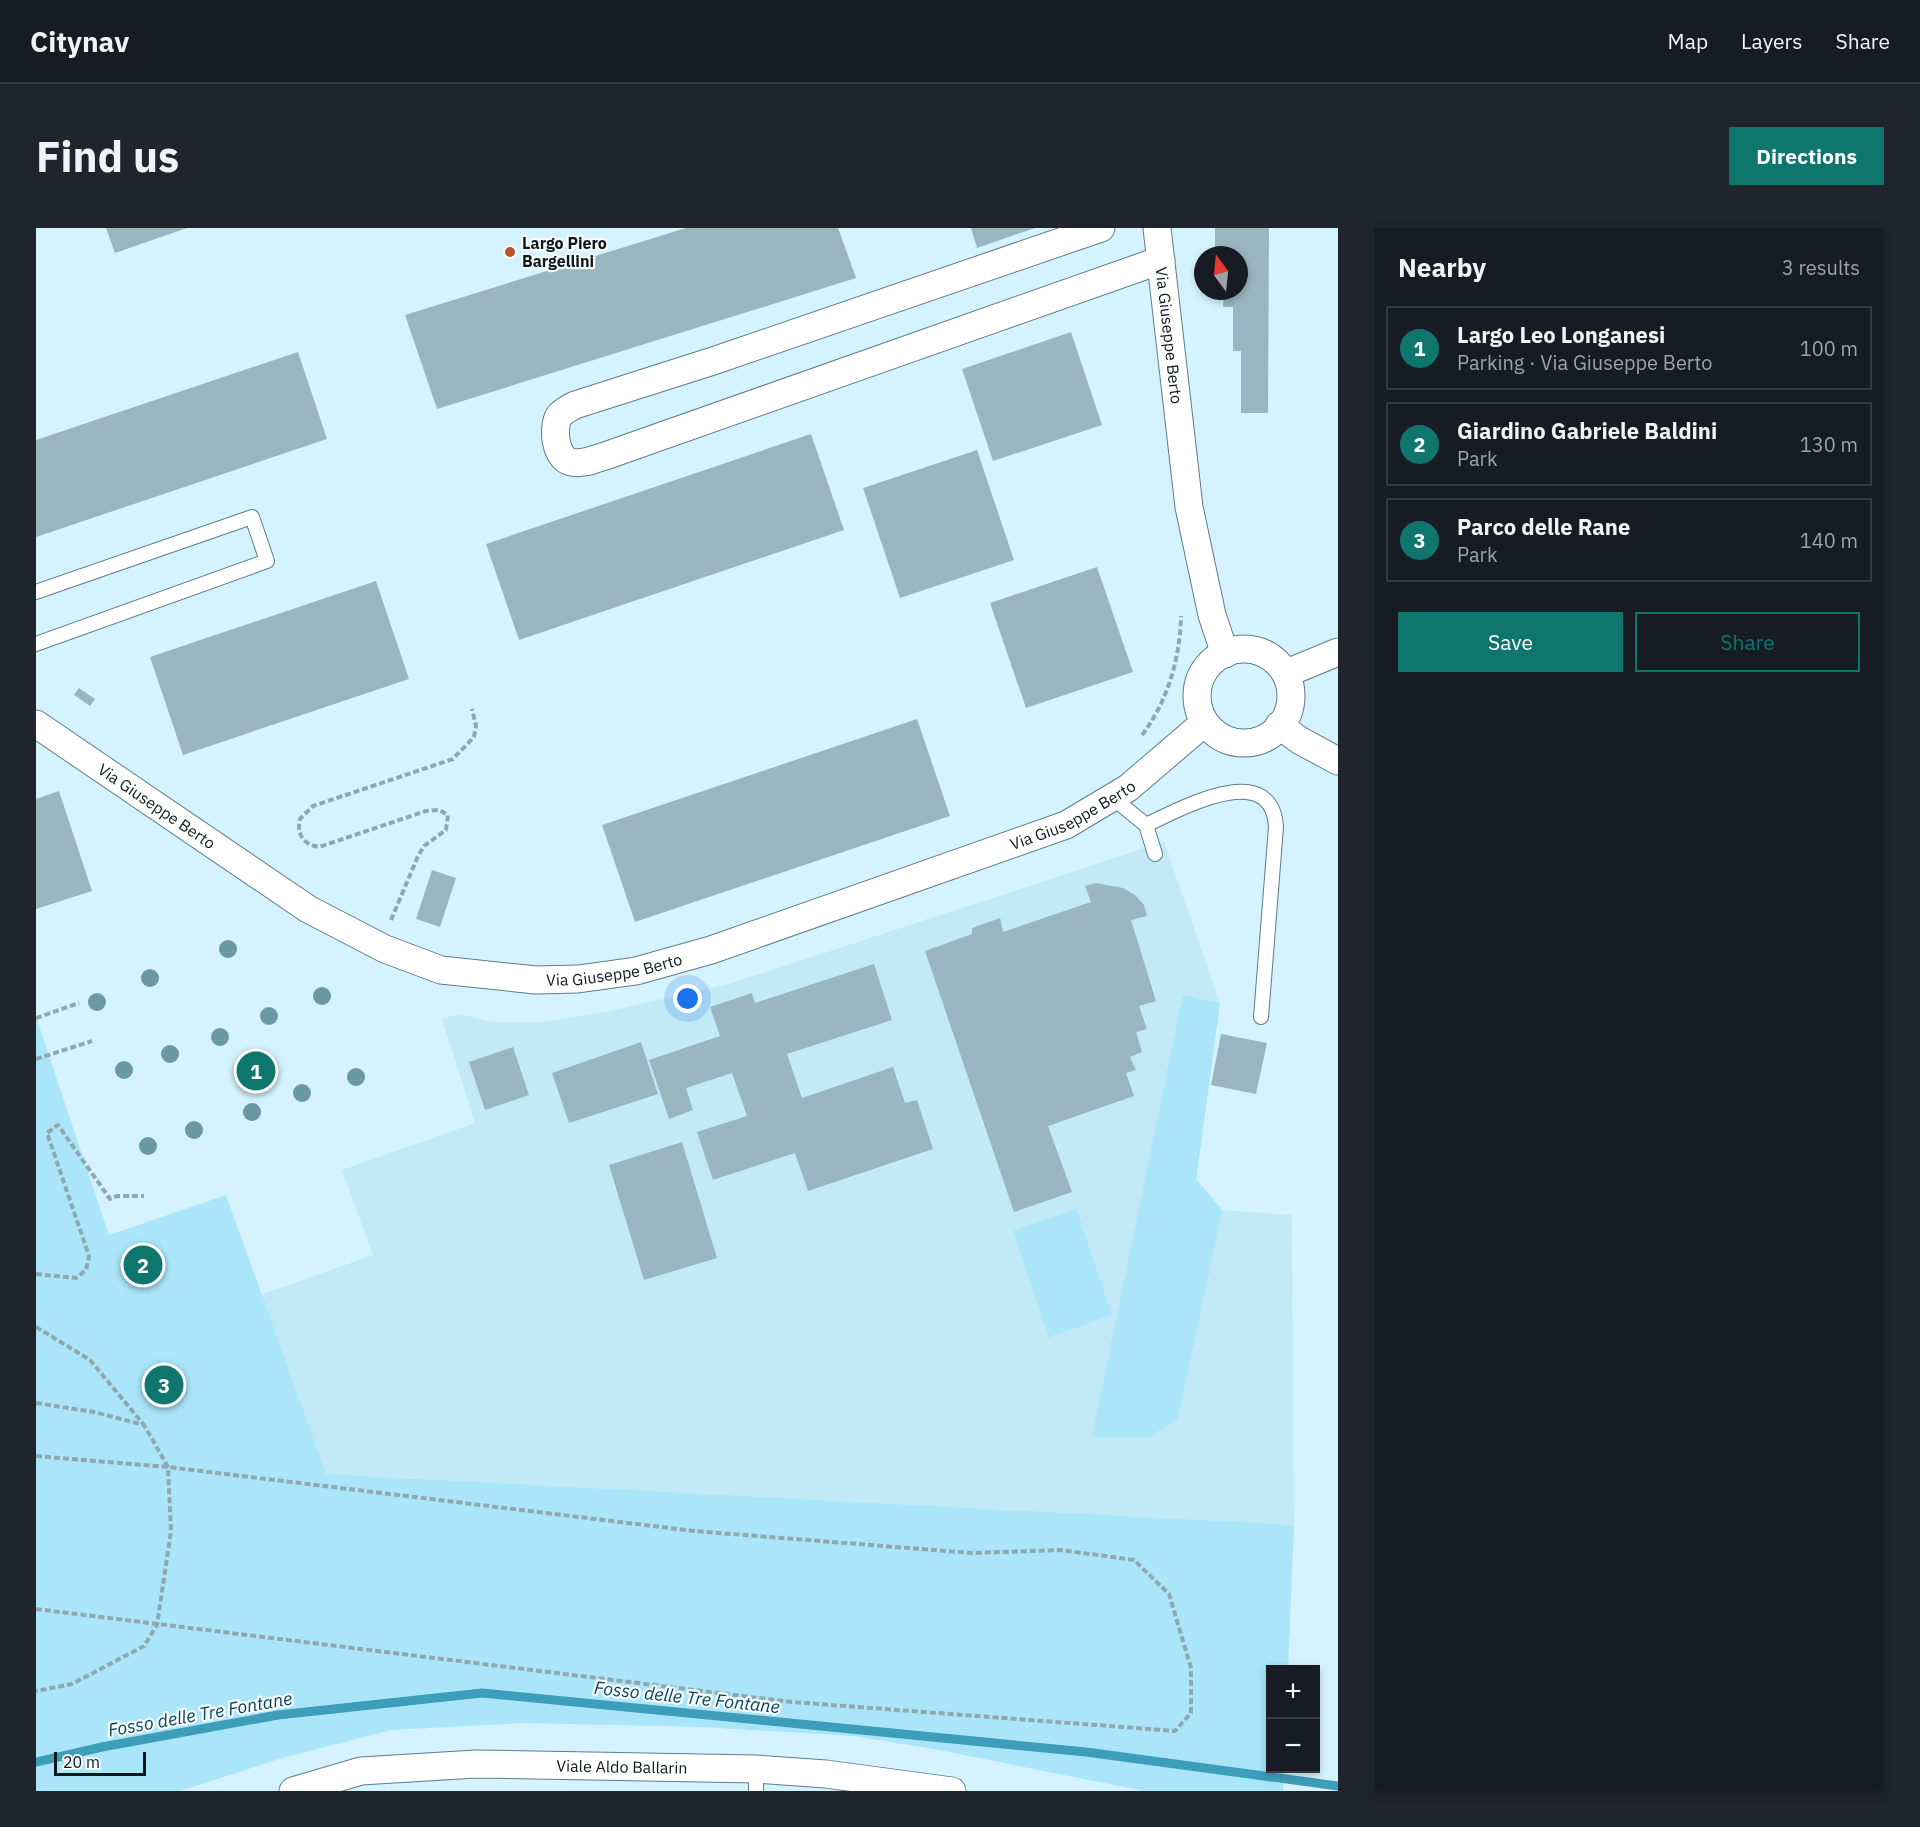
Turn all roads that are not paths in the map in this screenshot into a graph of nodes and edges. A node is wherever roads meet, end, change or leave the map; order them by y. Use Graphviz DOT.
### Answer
graph roads {
  1 [pos="1101,228"];
  2 [pos="1157,228"];
  3 [pos="1161,260"];
  4 [pos="36,592"];
  5 [pos="36,644"];
  6 [pos="1338,652"];
  7 [pos="1225,654"];
  8 [pos="1287,673"];
  9 [pos="1204,723"];
  10 [pos="36,724"];
  11 [pos="1279,725"];
  12 [pos="1338,761"];
  13 [pos="1113,798"];
  14 [pos="1146,825"];
  15 [pos="1155,854"];
  16 [pos="1261,1017"];
  17 [pos="756,1780"];
  18 [pos="293,1791"];
  19 [pos="952,1791"];
  1 -- 3 [label="street"];
  2 -- 3 [label="street, Via Giuseppe Berto"];
  3 -- 7 [label="street, Via Giuseppe Berto"];
  4 -- 5 [label="lane"];
  6 -- 8 [label="street"];
  7 -- 8 [label="street"];
  7 -- 9 [label="street"];
  8 -- 11 [label="street"];
  9 -- 11 [label="street"];
  9 -- 13 [label="street, Via Giuseppe Berto"];
  10 -- 13 [label="street, Via Giuseppe Berto"];
  11 -- 12 [label="street"];
  13 -- 14 [label="lane"];
  14 -- 15 [label="lane"];
  14 -- 16 [label="lane"];
  17 -- 18 [label="street, Viale Aldo Ballarin"];
  17 -- 19 [label="street, Viale Aldo Ballarin"];
}
